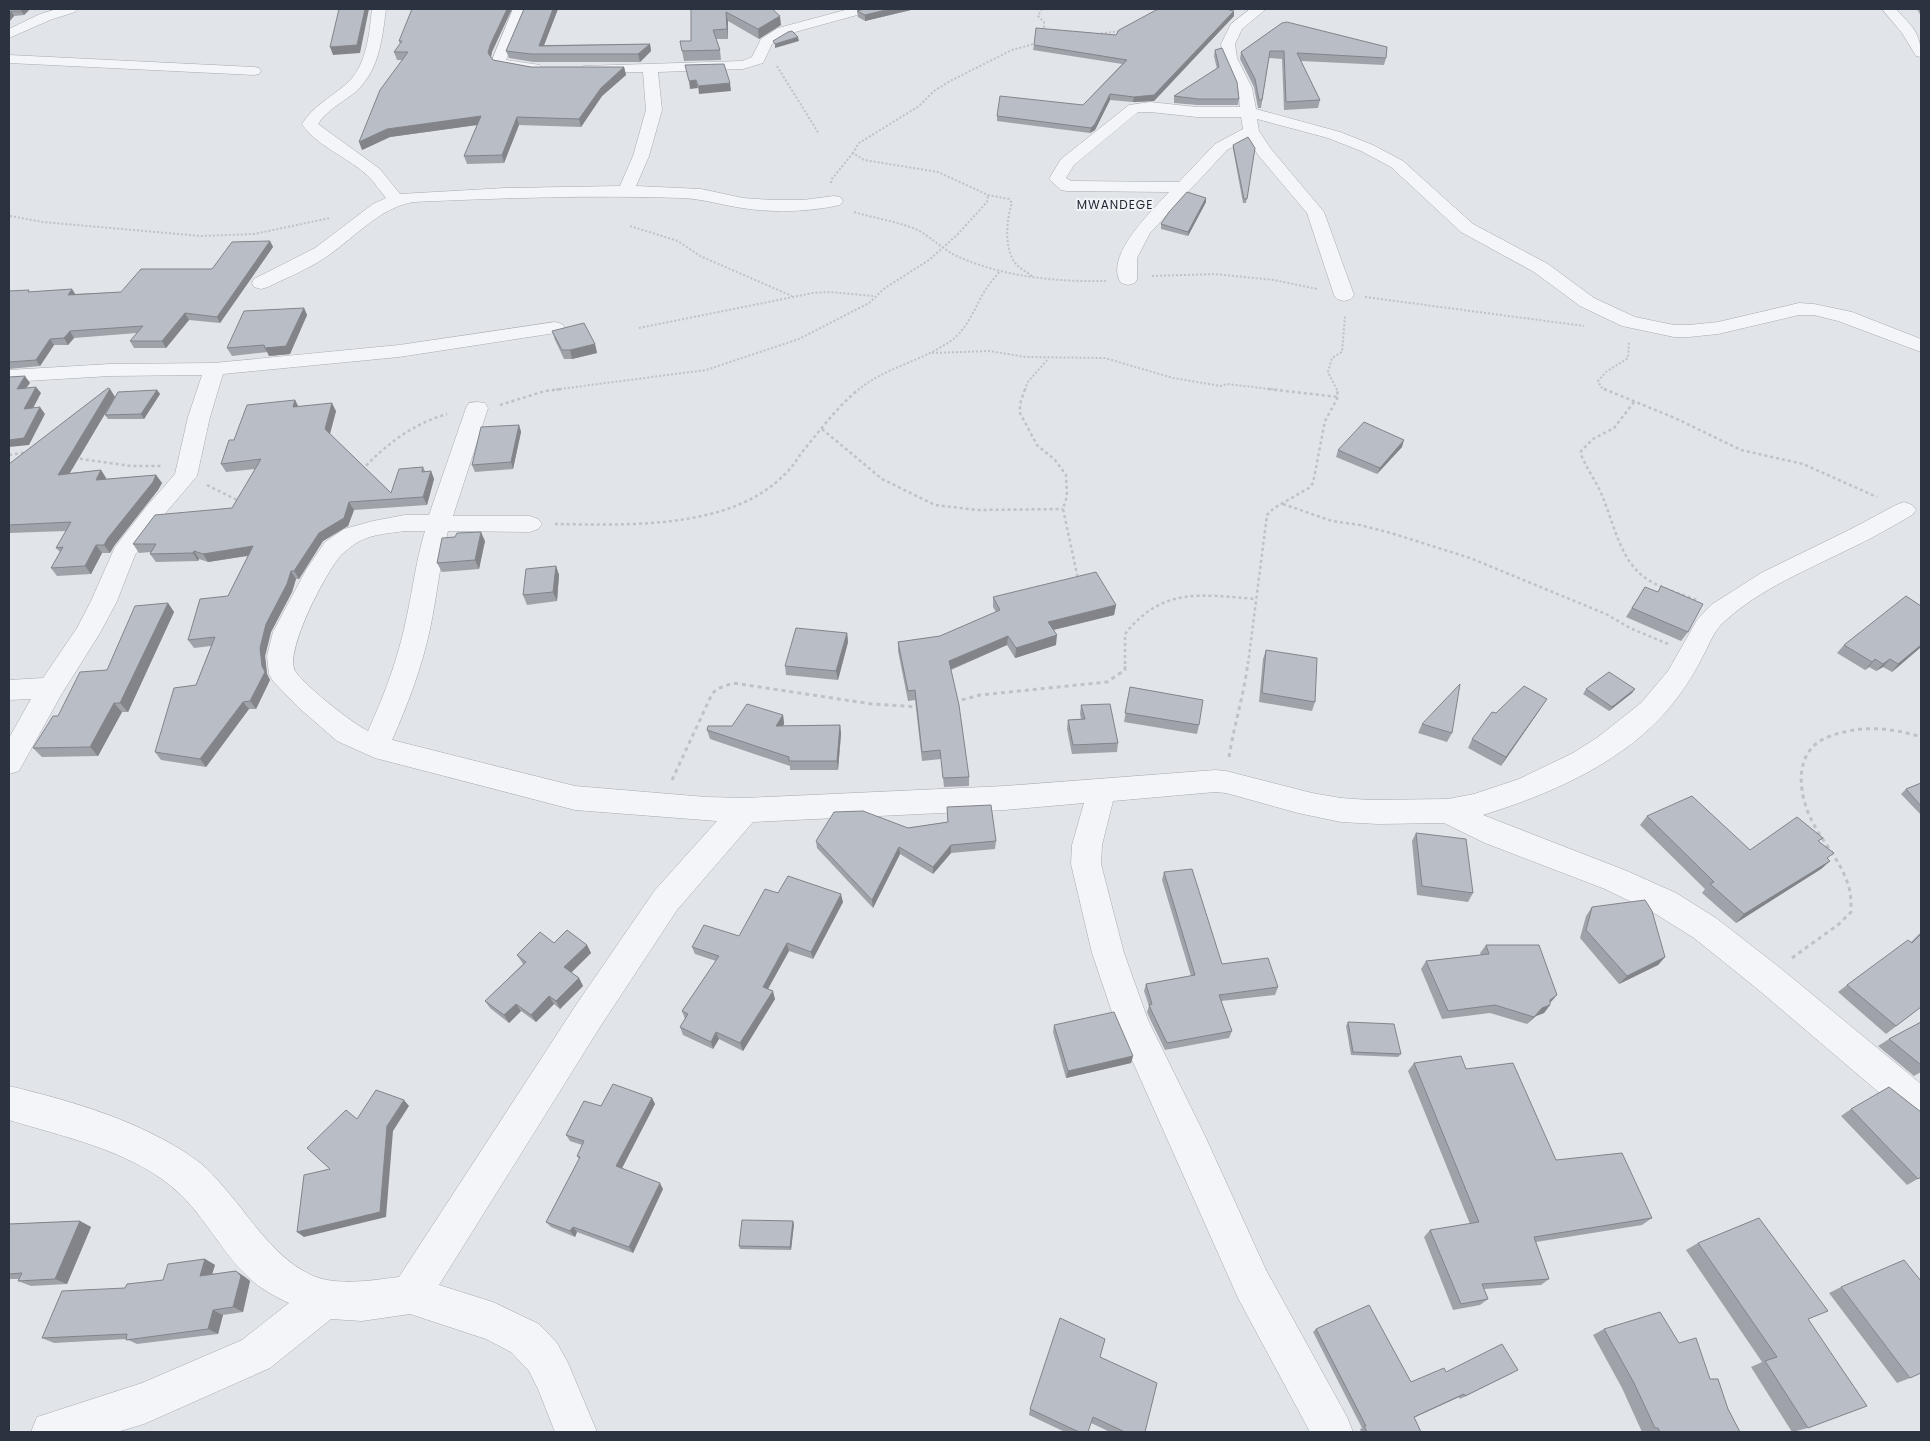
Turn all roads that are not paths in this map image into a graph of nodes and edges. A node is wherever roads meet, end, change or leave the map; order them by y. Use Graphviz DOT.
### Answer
graph roads {
  1 [pos="70,9"];
  2 [pos="379,9"];
  3 [pos="520,9"];
  4 [pos="863,9"];
  5 [pos="1260,9"];
  6 [pos="1889,9"];
  7 [pos="9,34"];
  8 [pos="1919,45"];
  9 [pos="9,58"];
  10 [pos="550,68"];
  11 [pos="575,69"];
  12 [pos="650,69"];
  13 [pos="254,71"];
  14 [pos="1249,112"];
  15 [pos="1251,131"];
  16 [pos="1184,187"];
  17 [pos="626,191"];
  18 [pos="396,200"];
  19 [pos="834,201"];
  20 [pos="1128,278"];
  21 [pos="261,283"];
  22 [pos="1344,295"];
  23 [pos="555,328"];
  24 [pos="1921,346"];
  25 [pos="214,369"];
  26 [pos="9,376"];
  27 [pos="477,408"];
  28 [pos="1904,510"];
  29 [pos="438,522"];
  30 [pos="530,524"];
  31 [pos="51,688"];
  32 [pos="9,690"];
  33 [pos="376,747"];
  34 [pos="9,763"];
  35 [pos="1102,789"];
  36 [pos="745,810"];
  37 [pos="1446,811"];
  38 [pos="9,1103"];
  39 [pos="1921,1106"];
  40 [pos="410,1295"];
  41 [pos="325,1299"];
  42 [pos="52,1432"];
  43 [pos="576,1432"];
  44 [pos="1332,1432"];
  1 -- 7 [label="street"];
  2 -- 18 [label="street"];
  3 -- 10 [label="street"];
  4 -- 12 [label="street"];
  5 -- 14 [label="street"];
  6 -- 8 [label="street"];
  9 -- 13 [label="street"];
  11 -- 12 [label="street"];
  12 -- 17 [label="street"];
  14 -- 15 [label="street"];
  14 -- 16 [label="street"];
  14 -- 24 [label="street"];
  15 -- 16 [label="street"];
  15 -- 22 [label="street"];
  16 -- 20 [label="street"];
  17 -- 18 [label="street"];
  17 -- 19 [label="street"];
  18 -- 21 [label="street"];
  23 -- 25 [label="street"];
  25 -- 26 [label="street"];
  25 -- 31 [label="street"];
  27 -- 29 [label="street"];
  28 -- 37 [label="street"];
  29 -- 30 [label="street"];
  29 -- 33 [label="street"];
  29 -- 33 [label="street"];
  31 -- 32 [label="street"];
  31 -- 34 [label="street"];
  33 -- 36 [label="street"];
  35 -- 36 [label="street"];
  35 -- 37 [label="street"];
  35 -- 44 [label="street"];
  36 -- 40 [label="street"];
  37 -- 39 [label="street"];
  38 -- 41 [label="street"];
  40 -- 41 [label="street"];
  40 -- 43 [label="street"];
  41 -- 42 [label="street"];
}
